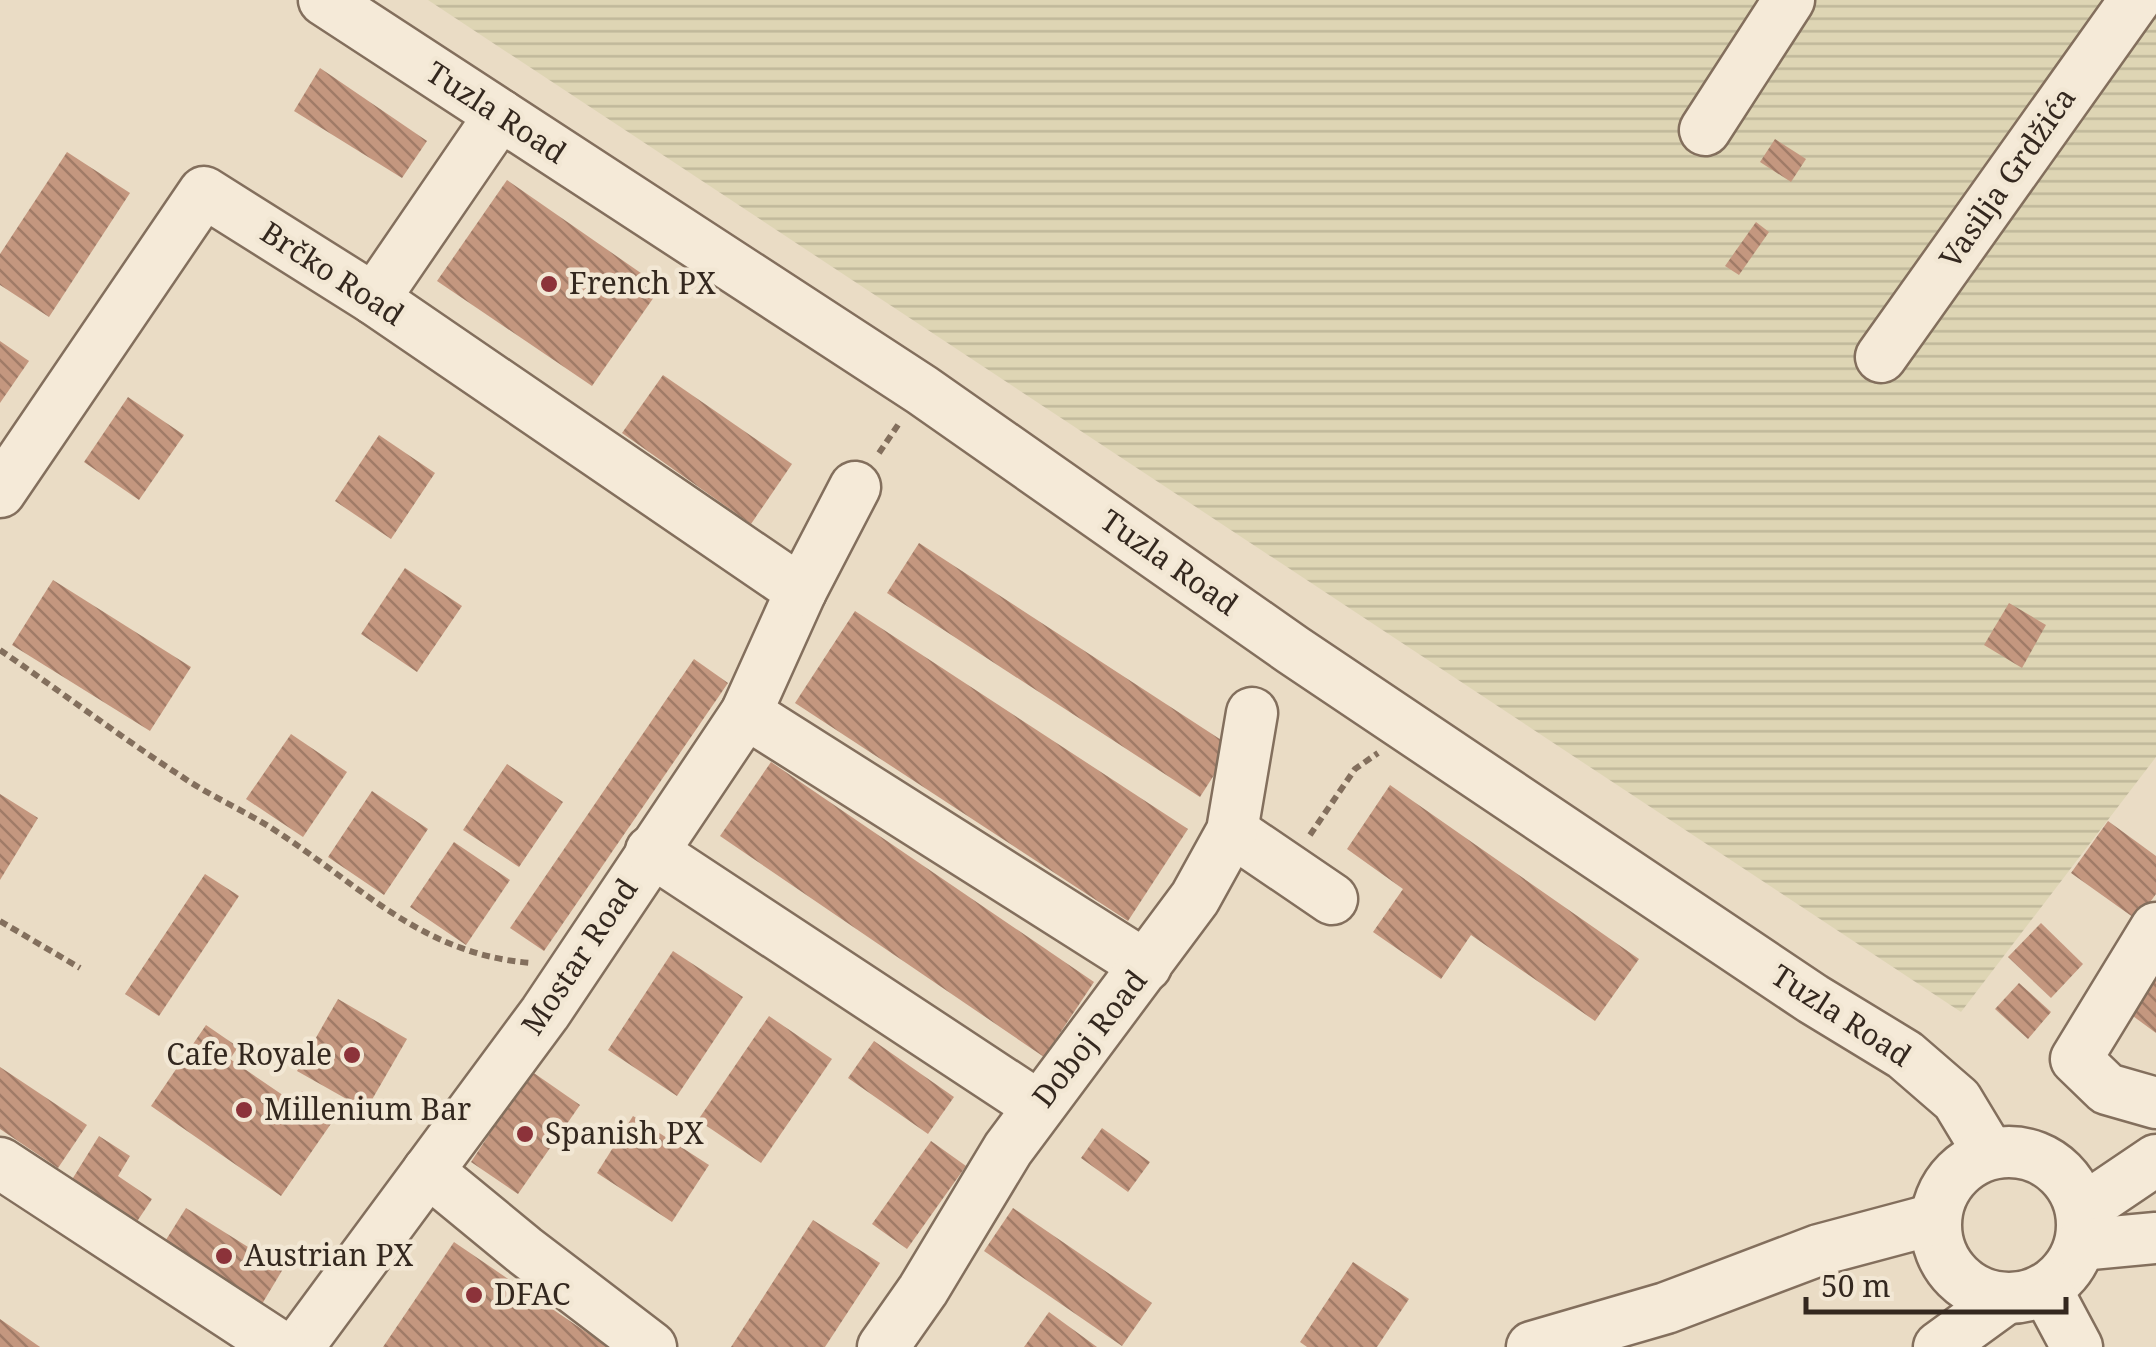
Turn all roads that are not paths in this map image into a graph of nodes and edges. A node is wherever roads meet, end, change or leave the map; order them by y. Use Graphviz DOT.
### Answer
graph roads {
  1 [pos="324,0"];
  2 [pos="1789,0"];
  3 [pos="2135,0"];
  4 [pos="500,115"];
  5 [pos="1705,130"];
  6 [pos="374,299"];
  7 [pos="1881,357"];
  8 [pos="856,487"];
  9 [pos="0,492"];
  10 [pos="801,591"];
  11 [pos="746,713"];
  12 [pos="1252,713"];
  13 [pos="1232,831"];
  14 [pos="651,851"];
  15 [pos="1332,900"];
  16 [pos="2156,928"];
  17 [pos="1146,966"];
  18 [pos="2156,1102"];
  19 [pos="1038,1106"];
  20 [pos="1989,1153"];
  21 [pos="2156,1160"];
  22 [pos="0,1163"];
  23 [pos="428,1171"];
  24 [pos="1935,1220"];
  25 [pos="2081,1228"];
  26 [pos="2156,1238"];
  27 [pos="2025,1294"];
  28 [pos="282,1347"];
  29 [pos="298,1347"];
  30 [pos="651,1347"];
  31 [pos="883,1347"];
  32 [pos="1532,1347"];
  33 [pos="1939,1347"];
  34 [pos="2077,1347"];
  1 -- 4 [label="street, Tuzla Road"];
  2 -- 5 [label="street"];
  3 -- 7 [label="street, Vasilja Grdžića"];
  4 -- 6 [label="street"];
  4 -- 20 [label="street, Tuzla Road"];
  6 -- 9 [label="street, Brčko Road"];
  6 -- 10 [label="street, Brčko Road"];
  8 -- 10 [label="street, Mostar Road"];
  10 -- 11 [label="street, Mostar Road"];
  11 -- 14 [label="street, Mostar Road"];
  11 -- 17 [label="street"];
  12 -- 13 [label="street, Doboj Road"];
  13 -- 15 [label="street"];
  13 -- 17 [label="street, Doboj Road"];
  14 -- 19 [label="street"];
  14 -- 23 [label="street, Mostar Road"];
  16 -- 18 [label="street"];
  17 -- 19 [label="street, Doboj Road"];
  19 -- 31 [label="street, Doboj Road"];
  20 -- 24 [label="street"];
  20 -- 25 [label="street"];
  21 -- 25 [label="street"];
  22 -- 28 [label="street"];
  23 -- 29 [label="street, Mostar Road"];
  23 -- 30 [label="street"];
  24 -- 27 [label="street"];
  24 -- 32 [label="street"];
  25 -- 26 [label="street"];
  25 -- 27 [label="street"];
  27 -- 33 [label="street"];
  27 -- 34 [label="street"];
}
